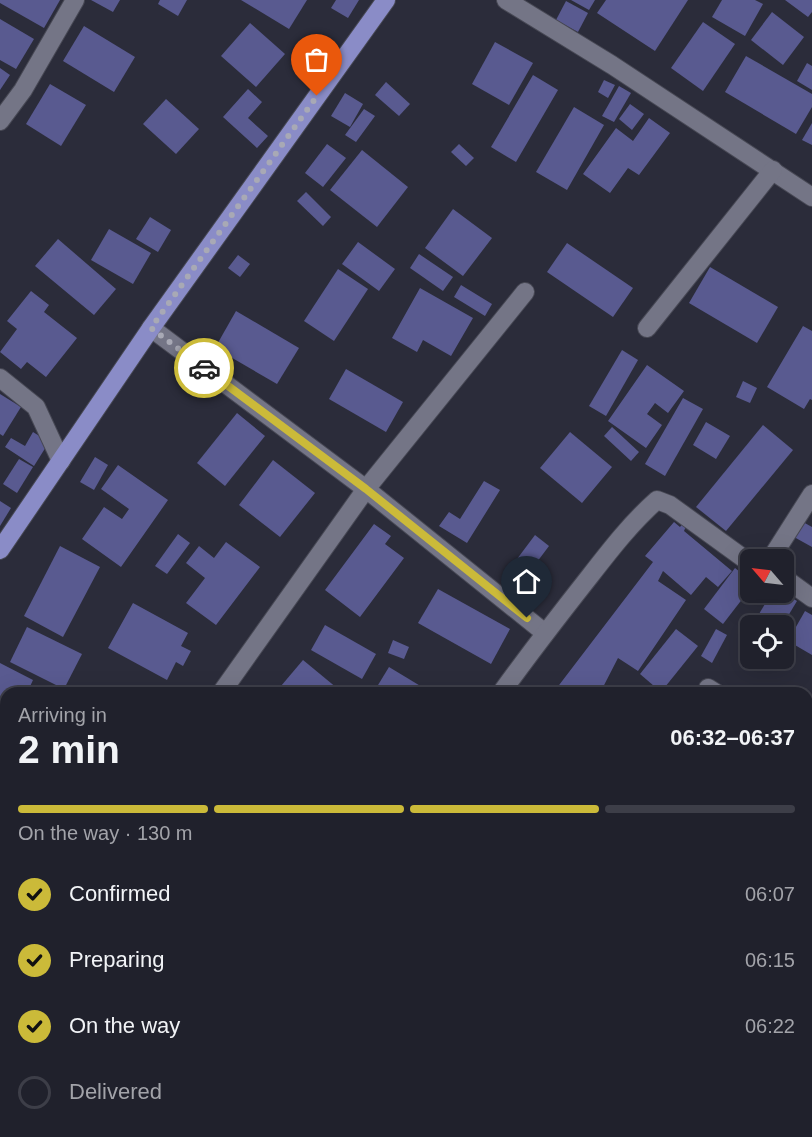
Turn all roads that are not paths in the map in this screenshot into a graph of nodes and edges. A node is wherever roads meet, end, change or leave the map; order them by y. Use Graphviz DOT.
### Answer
graph roads {
  1 [pos="75,0"];
  2 [pos="386,0"];
  3 [pos="506,0"];
  4 [pos="0,121"];
  5 [pos="773,170"];
  6 [pos="812,197"];
  7 [pos="525,292"];
  8 [pos="151,328"];
  9 [pos="647,328"];
  10 [pos="0,378"];
  11 [pos="61,461"];
  12 [pos="366,489"];
  13 [pos="812,494"];
  14 [pos="777,549"];
  15 [pos="0,550"];
  16 [pos="740,556"];
  17 [pos="794,585"];
  18 [pos="812,598"];
  19 [pos="545,633"];
  20 [pos="225,687"];
  21 [pos="505,687"];
  1 -- 4 [label="street"];
  2 -- 8 [label="main road"];
  3 -- 5 [label="street"];
  5 -- 6 [label="street"];
  5 -- 9 [label="street"];
  7 -- 12 [label="street"];
  8 -- 11 [label="main road"];
  8 -- 12 [label="street"];
  10 -- 11 [label="street"];
  11 -- 15 [label="main road"];
  12 -- 19 [label="street"];
  12 -- 20 [label="street"];
  13 -- 14 [label="street"];
  16 -- 19 [label="street"];
  17 -- 18 [label="street"];
  19 -- 21 [label="street"];
}
